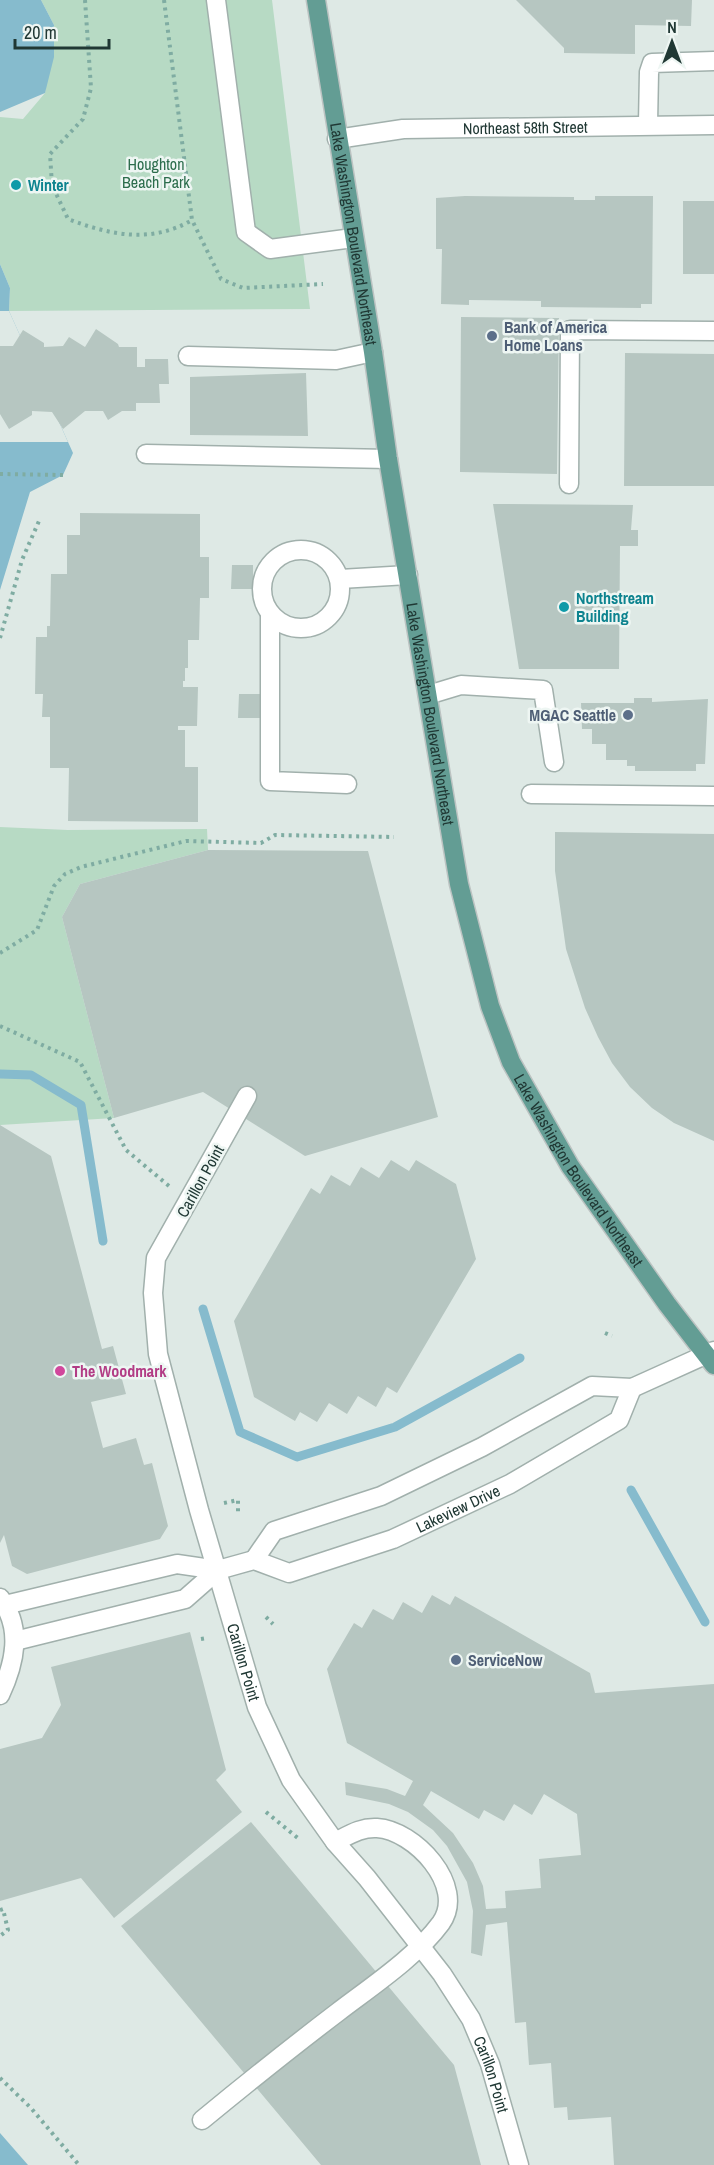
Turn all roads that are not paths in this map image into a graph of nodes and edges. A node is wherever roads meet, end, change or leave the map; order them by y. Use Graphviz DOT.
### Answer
graph roads {
  1 [pos="216,0"];
  2 [pos="316,0"];
  3 [pos="714,61"];
  4 [pos="648,124"];
  5 [pos="714,125"];
  6 [pos="337,139"];
  7 [pos="353,238"];
  8 [pos="714,331"];
  9 [pos="373,352"];
  10 [pos="188,356"];
  11 [pos="146,454"];
  12 [pos="388,459"];
  13 [pos="569,484"];
  14 [pos="408,575"];
  15 [pos="340,579"];
  16 [pos="270,614"];
  17 [pos="428,695"];
  18 [pos="554,762"];
  19 [pos="347,784"];
  20 [pos="531,794"];
  21 [pos="714,796"];
  22 [pos="247,1096"];
  23 [pos="712,1357"];
  24 [pos="632,1388"];
  25 [pos="254,1560"];
  26 [pos="218,1570"];
  27 [pos="3,1601"];
  28 [pos="15,1641"];
  29 [pos="0,1695"];
  30 [pos="335,1842"];
  31 [pos="419,1946"];
  32 [pos="202,2120"];
  33 [pos="519,2165"];
  1 -- 7 [label="street"];
  2 -- 6 [label="main road, Lake Washington Boulevard Northeast"];
  3 -- 4 [label="street"];
  4 -- 5 [label="street, Northeast 58th Street"];
  4 -- 6 [label="street, Northeast 58th Street"];
  6 -- 7 [label="main road, Lake Washington Boulevard Northeast"];
  7 -- 9 [label="main road, Lake Washington Boulevard Northeast"];
  8 -- 13 [label="street"];
  9 -- 10 [label="street"];
  9 -- 12 [label="main road, Lake Washington Boulevard Northeast"];
  11 -- 12 [label="street"];
  12 -- 14 [label="main road, Lake Washington Boulevard Northeast"];
  14 -- 15 [label="street"];
  14 -- 17 [label="main road, Lake Washington Boulevard Northeast"];
  15 -- 16 [label="street"];
  15 -- 16 [label="street"];
  16 -- 19 [label="street"];
  17 -- 18 [label="street"];
  17 -- 23 [label="main road, Lake Washington Boulevard Northeast"];
  20 -- 21 [label="street"];
  22 -- 26 [label="street, Carillon Point"];
  23 -- 24 [label="street"];
  24 -- 25 [label="street"];
  24 -- 25 [label="street, Lakeview Drive"];
  25 -- 26 [label="street"];
  26 -- 27 [label="street"];
  26 -- 28 [label="street"];
  26 -- 30 [label="street, Carillon Point"];
  27 -- 28 [label="street"];
  28 -- 29 [label="street"];
  30 -- 31 [label="street, Carillon Point"];
  30 -- 31 [label="street"];
  31 -- 32 [label="street"];
  31 -- 33 [label="street, Carillon Point"];
}
